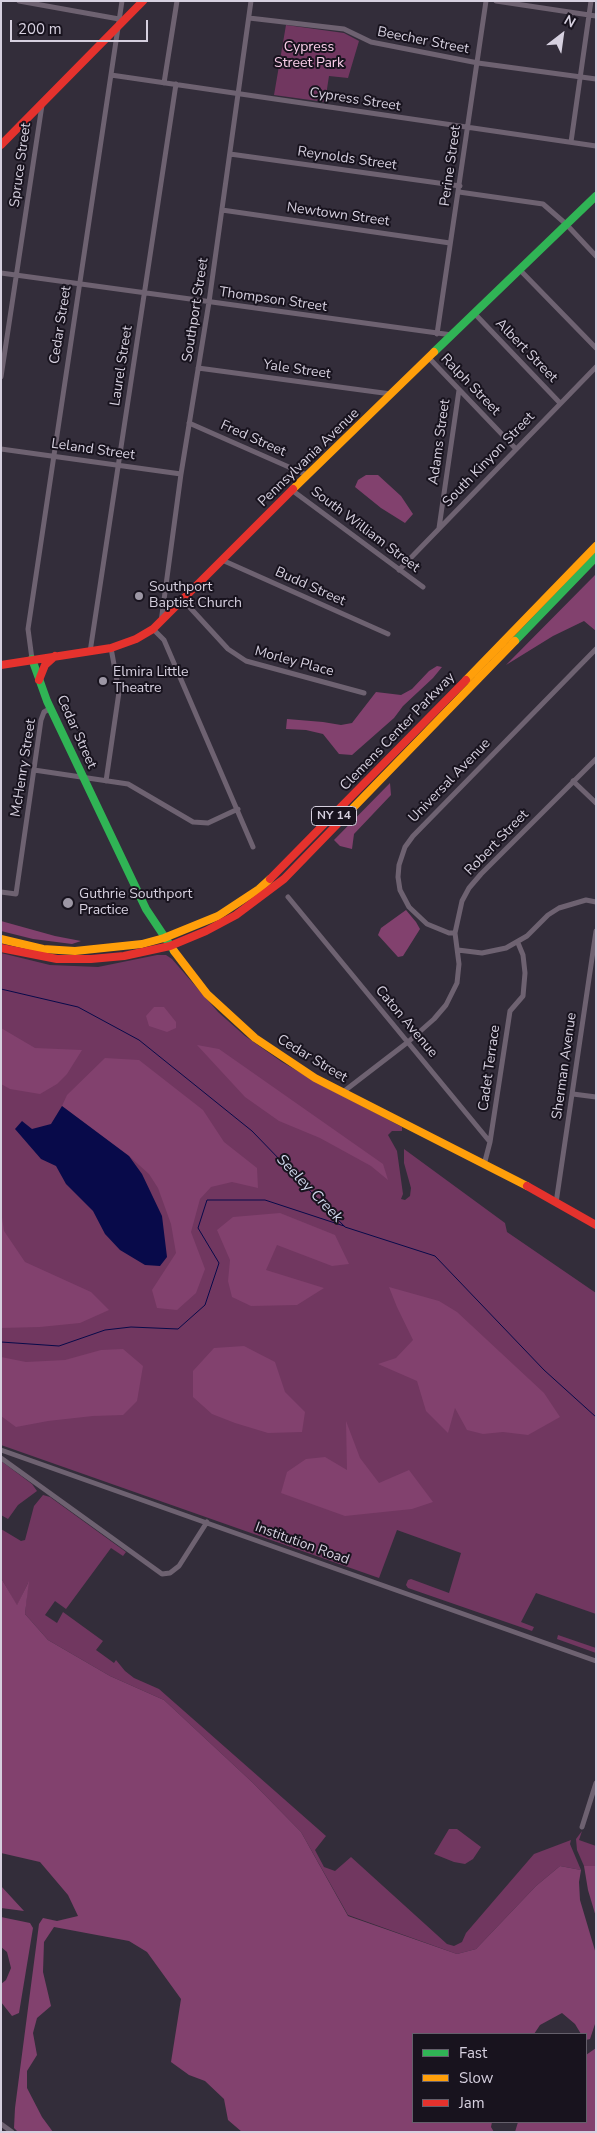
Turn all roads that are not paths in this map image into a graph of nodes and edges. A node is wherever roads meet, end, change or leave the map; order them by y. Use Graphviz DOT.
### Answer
graph roads {
  1 [pos="19,1"];
  2 [pos="122,1"];
  3 [pos="143,1"];
  4 [pos="177,1"];
  5 [pos="251,1"];
  6 [pos="486,1"];
  7 [pos="496,1"];
  8 [pos="591,1"];
  9 [pos="589,15"];
  10 [pos="596,16"];
  11 [pos="249,18"];
  12 [pos="118,23"];
  13 [pos="478,63"];
  14 [pos="111,75"];
  15 [pos="580,77"];
  16 [pos="596,79"];
  17 [pos="164,82"];
  18 [pos="176,84"];
  19 [pos="239,94"];
  20 [pos="42,104"];
  21 [pos="467,128"];
  22 [pos="571,142"];
  23 [pos="1,145"];
  24 [pos="596,146"];
  25 [pos="230,154"];
  26 [pos="459,189"];
  27 [pos="596,196"];
  28 [pos="222,210"];
  29 [pos="566,224"];
  30 [pos="450,243"];
  31 [pos="596,256"];
  32 [pos="519,270"];
  33 [pos="1,273"];
  34 [pos="16,276"];
  35 [pos="81,284"];
  36 [pos="145,293"];
  37 [pos="209,302"];
  38 [pos="474,314"];
  39 [pos="437,334"];
  40 [pos="453,335"];
  41 [pos="596,348"];
  42 [pos="429,358"];
  43 [pos="596,367"];
  44 [pos="198,368"];
  45 [pos="1,377"];
  46 [pos="459,390"];
  47 [pos="392,394"];
  48 [pos="560,403"];
  49 [pos="189,422"];
  50 [pos="1,449"];
  51 [pos="516,449"];
  52 [pos="53,456"];
  53 [pos="118,465"];
  54 [pos="181,474"];
  55 [pos="307,476"];
  56 [pos="293,491"];
  57 [pos="439,528"];
  58 [pos="596,546"];
  59 [pos="596,557"];
  60 [pos="222,560"];
  61 [pos="399,570"];
  62 [pos="422,587"];
  63 [pos="183,600"];
  64 [pos="161,622"];
  65 [pos="154,629"];
  66 [pos="388,634"];
  67 [pos="111,648"];
  68 [pos="596,649"];
  69 [pos="90,652"];
  70 [pos="55,656"];
  71 [pos="32,659"];
  72 [pos="1,666"];
  73 [pos="40,680"];
  74 [pos="364,693"];
  75 [pos="51,708"];
  76 [pos="596,759"];
  77 [pos="34,770"];
  78 [pos="82,778"];
  79 [pos="106,780"];
  80 [pos="573,781"];
  81 [pos="596,803"];
  82 [pos="238,809"];
  83 [pos="253,847"];
  84 [pos="1,892"];
  85 [pos="288,897"];
  86 [pos="596,902"];
  87 [pos="596,931"];
  88 [pos="455,933"];
  89 [pos="1,939"];
  90 [pos="167,942"];
  91 [pos="518,942"];
  92 [pos="1,948"];
  93 [pos="458,950"];
  94 [pos="408,1042"];
  95 [pos="343,1092"];
  96 [pos="573,1094"];
  97 [pos="596,1097"];
  98 [pos="490,1142"];
  99 [pos="484,1165"];
  100 [pos="556,1203"];
  101 [pos="596,1225"];
  102 [pos="1,1450"];
  103 [pos="1,1458"];
  104 [pos="207,1522"];
  105 [pos="596,1661"];
  106 [pos="596,1783"];
  107 [pos="582,1827"];
  108 [pos="1,2124"];
  109 [pos="12,2132"];
  1 -- 12 [label="street"];
  2 -- 12 [label="street, Cedar Street"];
  3 -- 12 [label="main road"];
  4 -- 17 [label="street"];
  5 -- 11 [label="street, Southport Street"];
  6 -- 13 [label="street, Perine Street"];
  7 -- 9 [label="street"];
  8 -- 9 [label="street"];
  9 -- 10 [label="street"];
  9 -- 15 [label="street"];
  11 -- 13 [label="street, Beecher Street"];
  11 -- 19 [label="street, Southport Street"];
  12 -- 14 [label="street, Cedar Street"];
  12 -- 20 [label="main road"];
  13 -- 15 [label="street, Beecher Street"];
  13 -- 21 [label="street, Perine Street"];
  14 -- 17 [label="street, Cypress Street"];
  14 -- 35 [label="street, Cedar Street"];
  15 -- 16 [label="street, Beecher Street"];
  15 -- 22 [label="street"];
  17 -- 18 [label="street, Cypress Street"];
  18 -- 19 [label="street, Cypress Street"];
  18 -- 36 [label="street, Laurel Street"];
  19 -- 21 [label="street, Cypress Street"];
  19 -- 25 [label="street, Southport Street"];
  20 -- 23 [label="main road"];
  20 -- 34 [label="street, Spruce Street"];
  21 -- 22 [label="street, Cypress Street"];
  21 -- 26 [label="street, Perine Street"];
  22 -- 24 [label="street, Cypress Street"];
  25 -- 26 [label="street, Reynolds Street"];
  25 -- 28 [label="street, Southport Street"];
  26 -- 29 [label="street, Reynolds Street"];
  26 -- 30 [label="street, Perine Street"];
  27 -- 29 [label="main road, Pennsylvania Avenue"];
  28 -- 30 [label="street, Newtown Street"];
  28 -- 37 [label="street, Southport Street"];
  29 -- 31 [label="street, Reynolds Street"];
  29 -- 32 [label="main road, Pennsylvania Avenue"];
  30 -- 39 [label="street, Perine Street"];
  32 -- 38 [label="main road, Pennsylvania Avenue"];
  32 -- 41 [label="street"];
  33 -- 34 [label="street, Thompson Street"];
  34 -- 35 [label="street, Thompson Street"];
  34 -- 45 [label="street, Spruce Street"];
  35 -- 36 [label="street, Thompson Street"];
  35 -- 52 [label="street, Cedar Street"];
  36 -- 37 [label="street, Thompson Street"];
  36 -- 53 [label="street, Laurel Street"];
  37 -- 39 [label="street, Thompson Street"];
  37 -- 44 [label="street, Southport Street"];
  38 -- 40 [label="main road, Pennsylvania Avenue"];
  38 -- 48 [label="street, Albert Street"];
  39 -- 40 [label="street, Thompson Street"];
  40 -- 42 [label="main road, Pennsylvania Avenue"];
  42 -- 46 [label="street, Ralph Street"];
  42 -- 47 [label="main road, Pennsylvania Avenue"];
  43 -- 48 [label="street, South Kinyon Street"];
  44 -- 47 [label="street, Yale Street"];
  44 -- 49 [label="street, Southport Street"];
  46 -- 51 [label="street, Ralph Street"];
  46 -- 57 [label="street, Adams Street"];
  47 -- 55 [label="main road, Pennsylvania Avenue"];
  48 -- 51 [label="street, South Kinyon Street"];
  49 -- 54 [label="street, Southport Street"];
  49 -- 55 [label="street, Fred Street"];
  50 -- 52 [label="street, Leland Street"];
  51 -- 57 [label="street, South Kinyon Street"];
  52 -- 53 [label="street, Leland Street"];
  52 -- 71 [label="street, Cedar Street"];
  53 -- 54 [label="street, Leland Street"];
  53 -- 69 [label="street, Laurel Street"];
  54 -- 64 [label="street, Southport Street"];
  55 -- 56 [label="main road, Pennsylvania Avenue"];
  56 -- 60 [label="main road, Pennsylvania Avenue"];
  56 -- 61 [label="street, South William Street"];
  57 -- 61 [label="street, South Kinyon Street"];
  58 -- 90 [label="main road, Clemens Center Parkway / NY 14"];
  59 -- 90 [label="main road, Clemens Center Parkway / NY 14"];
  60 -- 63 [label="main road, Pennsylvania Avenue"];
  60 -- 66 [label="street, Budd Street"];
  61 -- 62 [label="street, South William Street"];
  63 -- 64 [label="main road, Pennsylvania Avenue"];
  63 -- 74 [label="street, Morley Place"];
  64 -- 65 [label="main road, Pennsylvania Avenue"];
  65 -- 67 [label="main road, Pennsylvania Avenue"];
  65 -- 82 [label="street"];
  67 -- 69 [label="main road, Pennsylvania Avenue"];
  67 -- 79 [label="street"];
  68 -- 88 [label="street, Universal Avenue"];
  69 -- 70 [label="main road, Pennsylvania Avenue"];
  70 -- 71 [label="main road, Pennsylvania Avenue"];
  70 -- 73 [label="main road"];
  71 -- 72 [label="main road, Pennsylvania Avenue"];
  71 -- 73 [label="main road, Cedar Street"];
  73 -- 75 [label="main road, Cedar Street"];
  75 -- 77 [label="street, McHenry Street"];
  75 -- 78 [label="main road, Cedar Street"];
  76 -- 80 [label="street, Robert Street"];
  77 -- 78 [label="street"];
  77 -- 84 [label="street, McHenry Street"];
  78 -- 79 [label="street"];
  78 -- 90 [label="main road, Cedar Street"];
  79 -- 82 [label="street"];
  80 -- 81 [label="street"];
  80 -- 88 [label="street, Robert Street"];
  82 -- 83 [label="street"];
  85 -- 94 [label="street, Caton Avenue"];
  86 -- 91 [label="street"];
  87 -- 96 [label="street, Sherman Avenue"];
  88 -- 93 [label="street, Robert Street"];
  89 -- 90 [label="main road, Clemens Center Parkway / NY 14"];
  90 -- 92 [label="main road, Clemens Center Parkway / NY 14"];
  90 -- 95 [label="main road, Cedar Street"];
  91 -- 93 [label="street"];
  91 -- 98 [label="street, Cadet Terrace"];
  93 -- 94 [label="street, Robert Street"];
  94 -- 95 [label="street, Robert Street"];
  94 -- 98 [label="street, Caton Avenue"];
  95 -- 99 [label="main road, Cedar Street"];
  96 -- 97 [label="street"];
  96 -- 100 [label="street, Sherman Avenue"];
  98 -- 99 [label="street"];
  99 -- 100 [label="main road, Cedar Street"];
  100 -- 101 [label="main road, Cedar Street"];
  102 -- 104 [label="street, Institution Road"];
  103 -- 104 [label="street"];
  104 -- 105 [label="street, Institution Road"];
  106 -- 107 [label="street"];
  108 -- 109 [label="street"];
}
